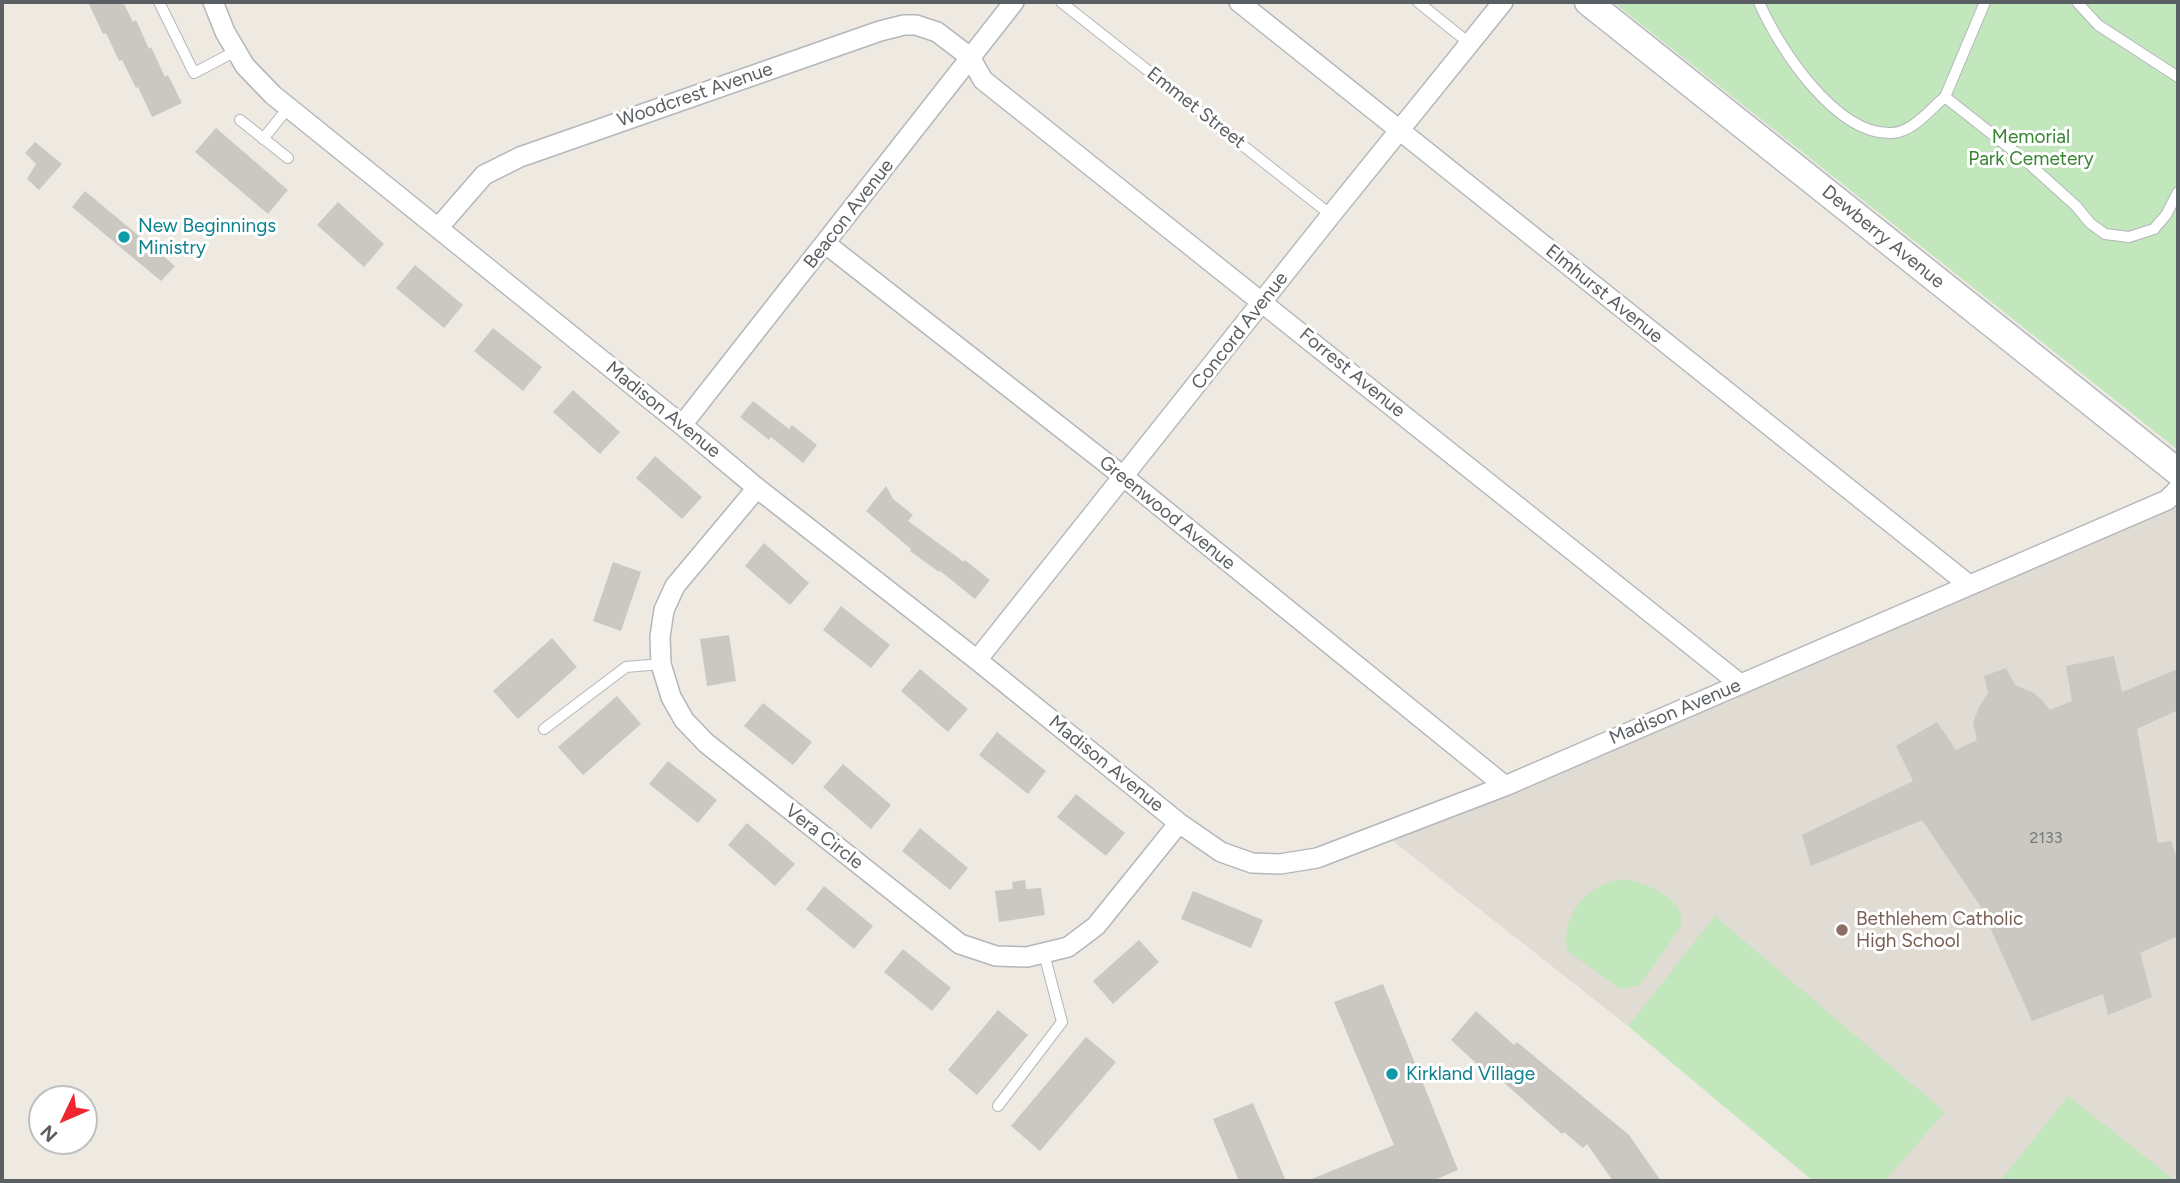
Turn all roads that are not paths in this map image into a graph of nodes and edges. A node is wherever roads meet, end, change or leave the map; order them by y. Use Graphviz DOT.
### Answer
graph roads {
  1 [pos="159,2"];
  2 [pos="213,2"];
  3 [pos="1014,2"];
  4 [pos="1061,2"];
  5 [pos="1239,2"];
  6 [pos="1418,2"];
  7 [pos="1503,2"];
  8 [pos="1588,2"];
  9 [pos="1759,2"];
  10 [pos="1985,2"];
  11 [pos="2077,2"];
  12 [pos="1469,43"];
  13 [pos="236,51"];
  14 [pos="970,57"];
  15 [pos="2178,77"];
  16 [pos="1945,97"];
  17 [pos="288,108"];
  18 [pos="240,120"];
  19 [pos="1400,131"];
  20 [pos="263,139"];
  21 [pos="288,158"];
  22 [pos="2178,192"];
  23 [pos="1331,215"];
  24 [pos="438,228"];
  25 [pos="826,244"];
  26 [pos="1263,301"];
  27 [pos="682,425"];
  28 [pos="2178,472"];
  29 [pos="1124,477"];
  30 [pos="757,488"];
  31 [pos="2178,489"];
  32 [pos="1969,585"];
  33 [pos="977,660"];
  34 [pos="662,664"];
  35 [pos="1740,684"];
  36 [pos="544,729"];
  37 [pos="1505,786"];
  38 [pos="1179,823"];
  39 [pos="1044,954"];
  40 [pos="998,1106"];
  1 -- 13 [label="lane"];
  2 -- 13 [label="street, Madison Avenue"];
  3 -- 14 [label="street, Beacon Avenue"];
  4 -- 23 [label="lane, Emmet Street"];
  5 -- 19 [label="street, Elmhurst Avenue"];
  6 -- 12 [label="lane"];
  7 -- 12 [label="street, Concord Avenue"];
  8 -- 28 [label="street, Dewberry Avenue"];
  9 -- 16 [label="lane"];
  10 -- 16 [label="lane"];
  11 -- 15 [label="lane"];
  12 -- 19 [label="street, Concord Avenue"];
  13 -- 17 [label="street, Madison Avenue"];
  14 -- 24 [label="street, Woodcrest Avenue"];
  14 -- 25 [label="street, Beacon Avenue"];
  14 -- 26 [label="street, Forrest Avenue"];
  16 -- 22 [label="lane"];
  17 -- 20 [label="lane"];
  17 -- 24 [label="street, Madison Avenue"];
  18 -- 20 [label="lane"];
  19 -- 23 [label="street, Concord Avenue"];
  19 -- 32 [label="street, Elmhurst Avenue"];
  20 -- 21 [label="lane"];
  23 -- 26 [label="street, Concord Avenue"];
  24 -- 27 [label="street, Madison Avenue"];
  25 -- 27 [label="street, Beacon Avenue"];
  25 -- 29 [label="street, Greenwood Avenue"];
  26 -- 29 [label="street, Concord Avenue"];
  26 -- 35 [label="street, Forrest Avenue"];
  27 -- 30 [label="street, Madison Avenue"];
  29 -- 33 [label="street, Concord Avenue"];
  29 -- 37 [label="street, Greenwood Avenue"];
  30 -- 33 [label="street, Madison Avenue"];
  30 -- 34 [label="street, Vera Circle"];
  31 -- 32 [label="street, Madison Avenue"];
  32 -- 35 [label="street, Madison Avenue"];
  33 -- 38 [label="street, Madison Avenue"];
  34 -- 36 [label="lane"];
  34 -- 39 [label="street, Vera Circle"];
  35 -- 37 [label="street, Madison Avenue"];
  37 -- 38 [label="street, Madison Avenue"];
  38 -- 39 [label="street, Vera Circle"];
  39 -- 40 [label="lane"];
}
